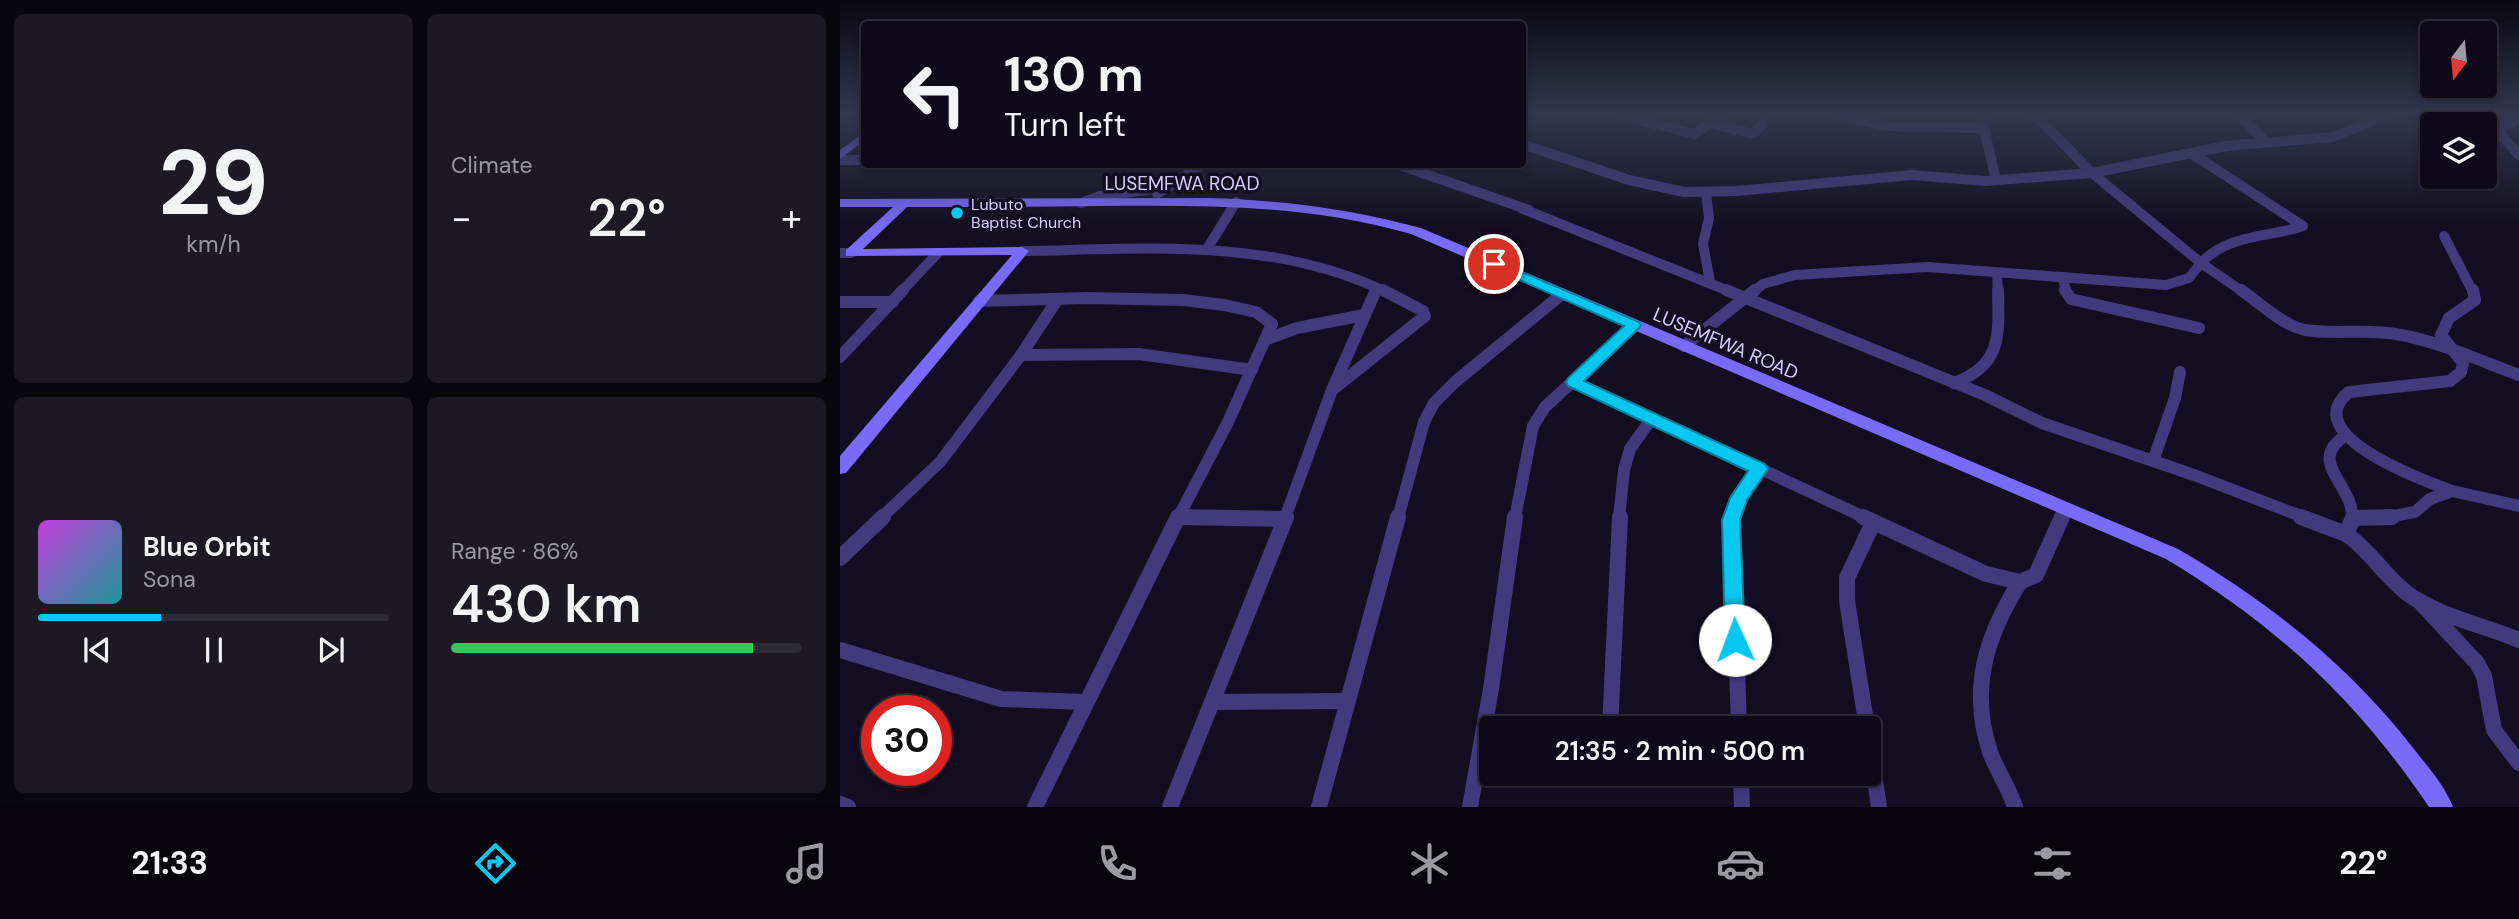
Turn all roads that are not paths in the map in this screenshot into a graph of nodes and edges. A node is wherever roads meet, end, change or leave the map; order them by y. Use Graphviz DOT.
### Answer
graph roads {
  1 [pos="1548,153"];
  2 [pos="1989,153"];
  3 [pos="2072,153"];
  4 [pos="2191,153"];
  5 [pos="840,158"];
  6 [pos="861,160"];
  7 [pos="1197,168"];
  8 [pos="1408,168"];
  9 [pos="2092,173"];
  10 [pos="1996,180"];
  11 [pos="1162,188"];
  12 [pos="1706,193"];
  13 [pos="1149,201"];
  14 [pos="1236,202"];
  15 [pos="840,203"];
  16 [pos="904,203"];
  17 [pos="1081,203"];
  18 [pos="1562,224"];
  19 [pos="2444,236"];
  20 [pos="1207,249"];
  21 [pos="1022,251"];
  22 [pos="846,253"];
  23 [pos="937,254"];
  24 [pos="2202,263"];
  25 [pos="1997,273"];
  26 [pos="2063,277"];
  27 [pos="1710,282"];
  28 [pos="1377,289"];
  29 [pos="1562,294"];
  30 [pos="1747,298"];
  31 [pos="1058,300"];
  32 [pos="840,302"];
  33 [pos="893,302"];
  34 [pos="979,302"];
  35 [pos="1364,315"];
  36 [pos="1634,325"];
  37 [pos="2199,328"];
  38 [pos="1267,339"];
  39 [pos="1684,346"];
  40 [pos="2451,351"];
  41 [pos="1021,355"];
  42 [pos="840,357"];
  43 [pos="1252,370"];
  44 [pos="2180,372"];
  45 [pos="2519,375"];
  46 [pos="1574,382"];
  47 [pos="1954,383"];
  48 [pos="1332,390"];
  49 [pos="1653,418"];
  50 [pos="2345,436"];
  51 [pos="2153,461"];
  52 [pos="840,467"];
  53 [pos="1759,469"];
  54 [pos="2452,491"];
  55 [pos="2519,506"];
  56 [pos="2065,509"];
  57 [pos="1180,517"];
  58 [pos="2353,518"];
  59 [pos="1284,519"];
  60 [pos="1873,523"];
  61 [pos="2346,534"];
  62 [pos="840,558"];
  63 [pos="2020,582"];
  64 [pos="2419,601"];
  65 [pos="2519,640"];
  66 [pos="840,650"];
  67 [pos="1348,701"];
  68 [pos="1086,702"];
  69 [pos="1212,702"];
  70 [pos="1491,716"];
  71 [pos="1610,716"];
  72 [pos="1739,716"];
  73 [pos="1865,716"];
  74 [pos="2519,763"];
  75 [pos="1479,778"];
  76 [pos="1741,786"];
  77 [pos="1876,786"];
  78 [pos="840,804"];
  79 [pos="848,807"];
  80 [pos="1035,807"];
  81 [pos="1170,807"];
  82 [pos="1319,807"];
  83 [pos="1470,807"];
  84 [pos="1742,807"];
  85 [pos="1879,807"];
  86 [pos="2015,807"];
  87 [pos="2442,807"];
  1 -- 12 [label="street"];
  2 -- 10 [label="street"];
  3 -- 9 [label="street"];
  4 -- 9 [label="street"];
  4 -- 24 [label="street"];
  5 -- 6 [label="street"];
  7 -- 11 [label="street"];
  8 -- 18 [label="street"];
  9 -- 10 [label="street"];
  9 -- 24 [label="street"];
  10 -- 12 [label="street"];
  11 -- 13 [label="street"];
  11 -- 17 [label="street"];
  12 -- 27 [label="street"];
  13 -- 14 [label="street, LUSEMFWA ROAD"];
  13 -- 17 [label="street, LUSEMFWA ROAD"];
  14 -- 20 [label="street"];
  14 -- 29 [label="street, LUSEMFWA ROAD"];
  15 -- 16 [label="street, LUSEMFWA ROAD"];
  16 -- 17 [label="street, LUSEMFWA ROAD"];
  16 -- 22 [label="street"];
  18 -- 27 [label="street"];
  19 -- 40 [label="street"];
  20 -- 21 [label="street"];
  20 -- 28 [label="street"];
  21 -- 23 [label="street"];
  21 -- 34 [label="street"];
  22 -- 23 [label="street"];
  23 -- 33 [label="street"];
  24 -- 26 [label="street"];
  24 -- 40 [label="street"];
  25 -- 26 [label="street"];
  25 -- 30 [label="street"];
  25 -- 47 [label="street"];
  26 -- 37 [label="street"];
  27 -- 30 [label="street"];
  28 -- 35 [label="street"];
  28 -- 48 [label="street"];
  29 -- 36 [label="street, LUSEMFWA ROAD"];
  29 -- 67 [label="street"];
  30 -- 39 [label="street"];
  30 -- 47 [label="street"];
  31 -- 34 [label="street"];
  31 -- 38 [label="street"];
  31 -- 41 [label="street"];
  32 -- 33 [label="street"];
  33 -- 42 [label="street"];
  34 -- 52 [label="street"];
  35 -- 38 [label="street"];
  35 -- 48 [label="street"];
  36 -- 39 [label="street, LUSEMFWA ROAD"];
  36 -- 46 [label="street"];
  38 -- 43 [label="street"];
  39 -- 56 [label="street, LUSEMFWA ROAD"];
  40 -- 45 [label="street"];
  40 -- 50 [label="street"];
  41 -- 43 [label="street"];
  41 -- 62 [label="street"];
  43 -- 57 [label="street"];
  44 -- 51 [label="street"];
  46 -- 49 [label="street"];
  46 -- 70 [label="street"];
  47 -- 51 [label="street"];
  48 -- 59 [label="street"];
  49 -- 53 [label="street"];
  49 -- 71 [label="street"];
  50 -- 54 [label="street"];
  50 -- 58 [label="street"];
  51 -- 61 [label="street"];
  53 -- 60 [label="street"];
  53 -- 72 [label="street"];
  54 -- 55 [label="street"];
  54 -- 58 [label="street"];
  56 -- 63 [label="street"];
  56 -- 87 [label="street, LUSEMFWA ROAD"];
  57 -- 59 [label="street"];
  57 -- 68 [label="street"];
  58 -- 61 [label="street"];
  59 -- 69 [label="street"];
  60 -- 63 [label="street"];
  60 -- 73 [label="street"];
  61 -- 64 [label="street"];
  63 -- 86 [label="street"];
  64 -- 65 [label="street"];
  64 -- 74 [label="street"];
  66 -- 68 [label="street"];
  67 -- 69 [label="street"];
  67 -- 82 [label="street"];
  68 -- 80 [label="street"];
  69 -- 81 [label="street"];
  75 -- 83 [label="street"];
  76 -- 84 [label="street"];
  77 -- 85 [label="street"];
  78 -- 79 [label="street"];
}
